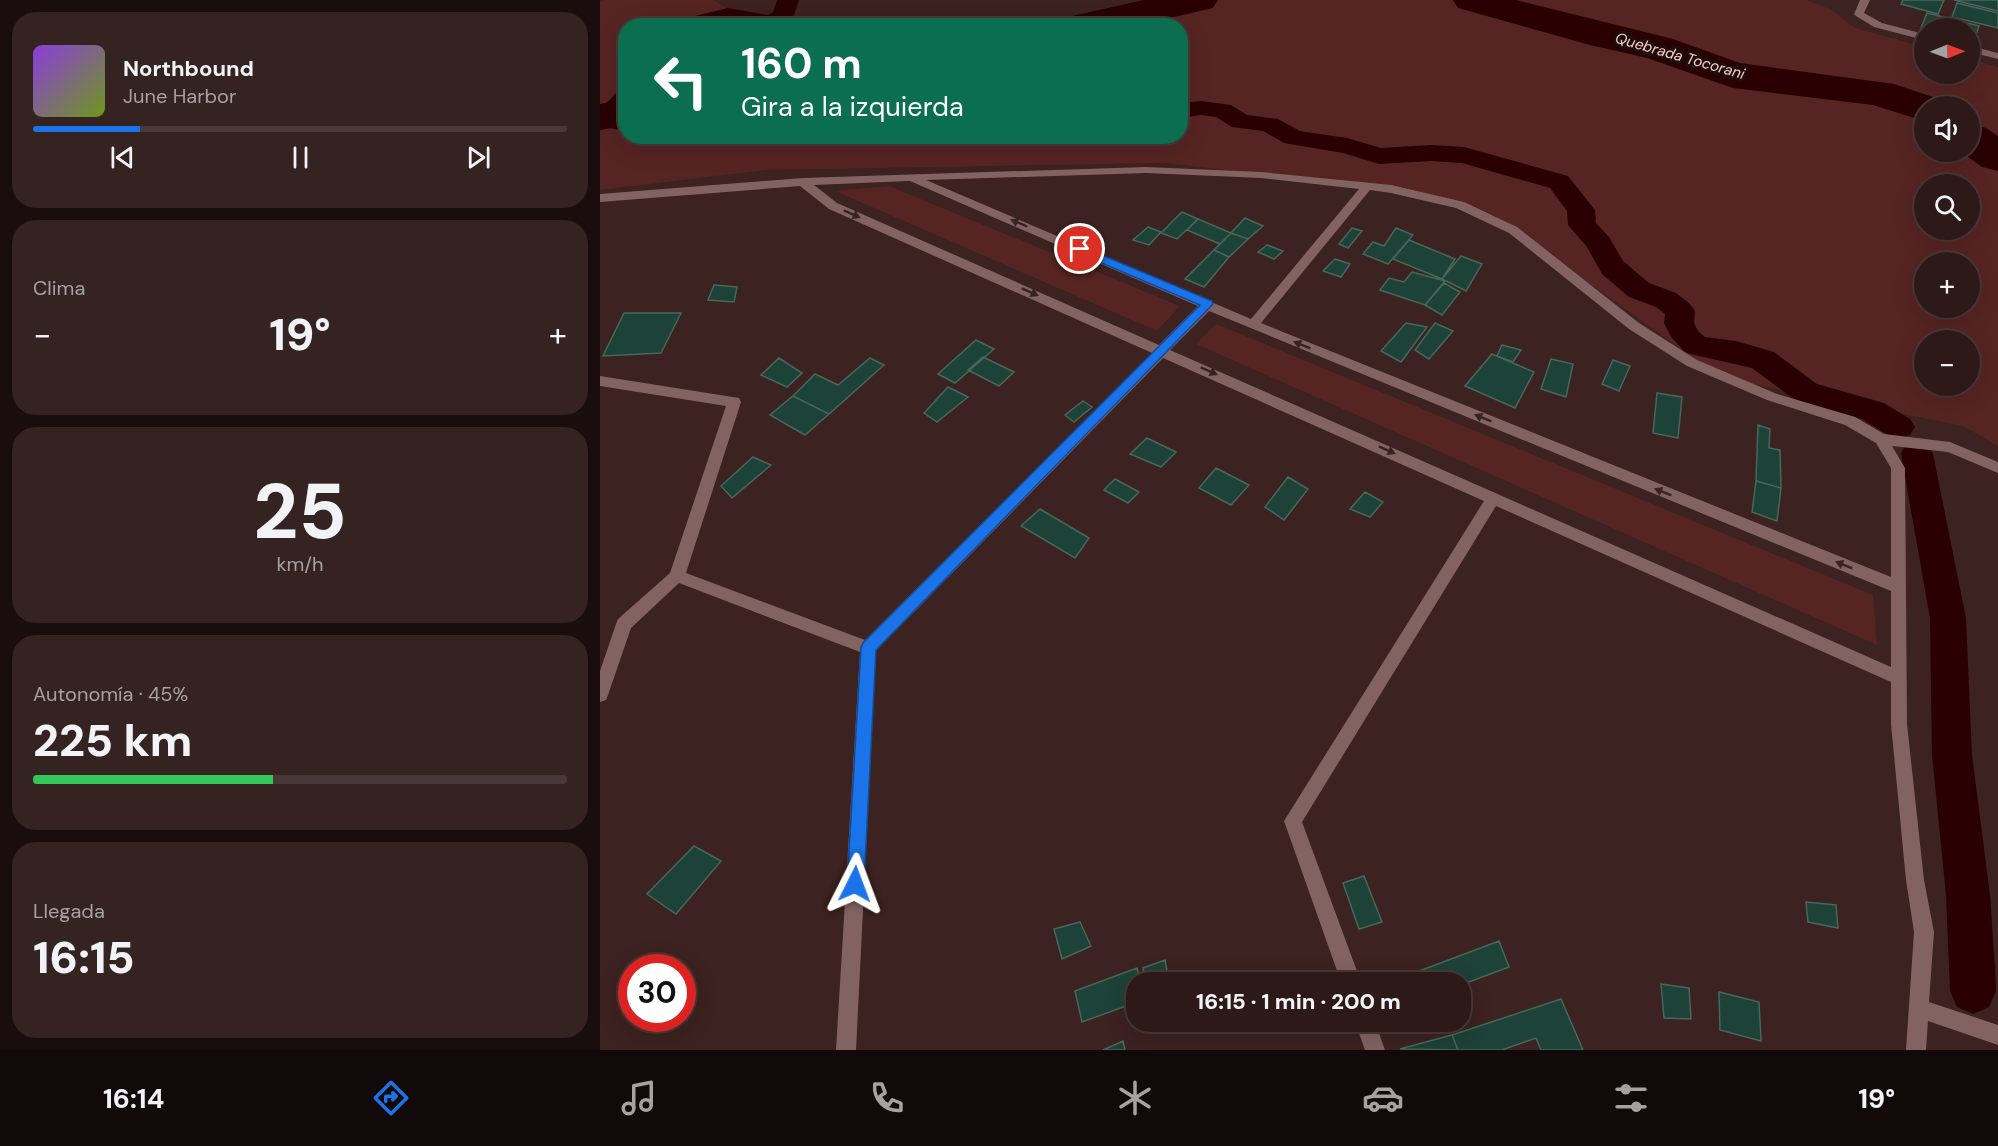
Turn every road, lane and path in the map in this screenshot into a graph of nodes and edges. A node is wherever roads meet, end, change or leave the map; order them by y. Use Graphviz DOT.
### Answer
graph roads {
  1 [pos="1865,0"];
  2 [pos="1914,34"];
  3 [pos="1980,52"];
  4 [pos="1998,56"];
  5 [pos="910,177"];
  6 [pos="803,182"];
  7 [pos="1367,187"];
  8 [pos="600,198"];
  9 [pos="1208,304"];
  10 [pos="1253,325"];
  11 [pos="1160,349"];
  12 [pos="600,381"];
  13 [pos="1881,439"];
  14 [pos="1998,468"];
  15 [pos="1493,498"];
  16 [pos="677,576"];
  17 [pos="1898,587"];
  18 [pos="868,648"];
  19 [pos="1900,679"];
  20 [pos="600,695"];
  21 [pos="1347,972"];
  22 [pos="1919,1008"];
  23 [pos="1369,1032"];
  24 [pos="1998,1035"];
  25 [pos="846,1050"];
  26 [pos="1375,1050"];
  27 [pos="1916,1050"];
  1 -- 2 [label="street"];
  3 -- 4 [label="street"];
  5 -- 6 [label="street"];
  5 -- 7 [label="street"];
  9 -- 5 [label="street, one-way"];
  6 -- 8 [label="street"];
  6 -- 11 [label="street, one-way"];
  7 -- 10 [label="street"];
  7 -- 13 [label="street"];
  9 -- 10 [label="street"];
  9 -- 11 [label="street"];
  17 -- 10 [label="street, one-way"];
  11 -- 15 [label="street, one-way"];
  11 -- 18 [label="street"];
  12 -- 16 [label="street"];
  13 -- 14 [label="street"];
  13 -- 17 [label="street"];
  15 -- 19 [label="street"];
  15 -- 21 [label="street"];
  16 -- 18 [label="street"];
  16 -- 20 [label="street"];
  17 -- 19 [label="street"];
  18 -- 25 [label="street"];
  19 -- 22 [label="street"];
  22 -- 24 [label="street"];
  22 -- 27 [label="street"];
  23 -- 26 [label="street"];
}
